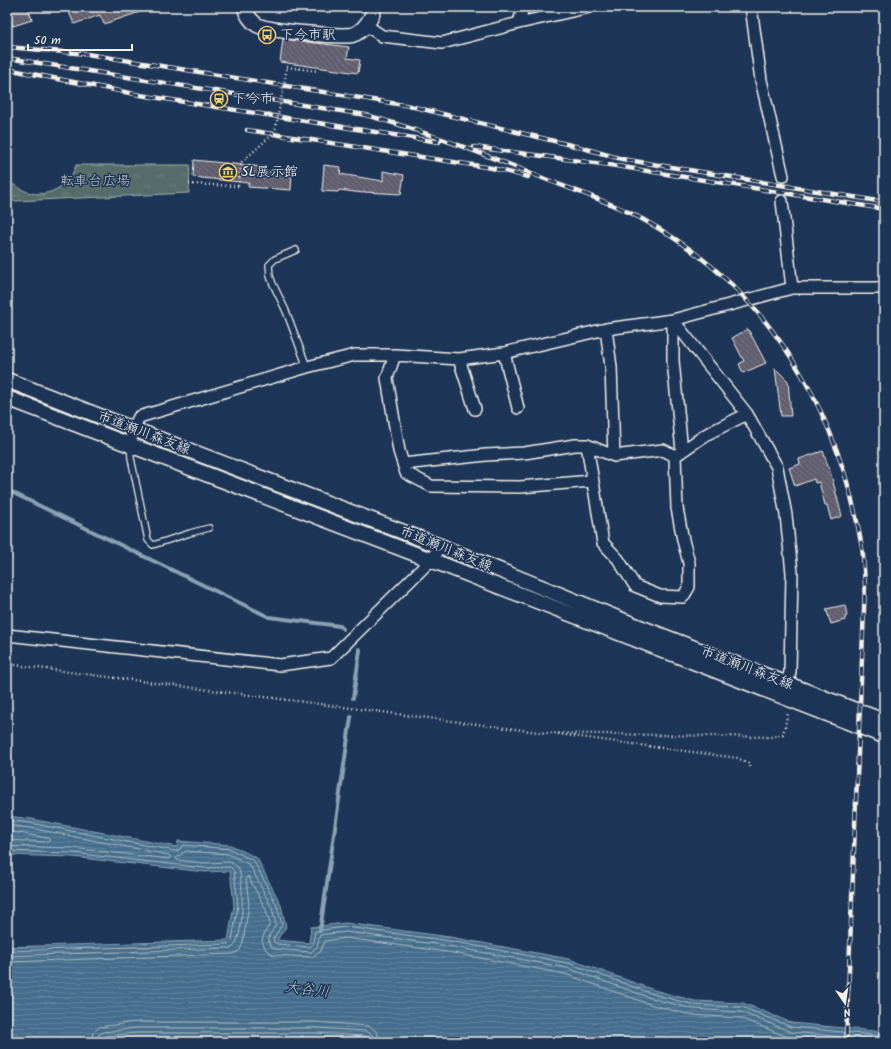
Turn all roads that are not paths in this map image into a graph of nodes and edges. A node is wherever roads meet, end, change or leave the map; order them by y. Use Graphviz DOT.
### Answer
graph roads {
  1 [pos="245,7"];
  2 [pos="374,7"];
  3 [pos="523,7"];
  4 [pos="590,7"];
  5 [pos="751,7"];
  6 [pos="577,8"];
  7 [pos="519,23"];
  8 [pos="366,25"];
  9 [pos="783,176"];
  10 [pos="782,201"];
  11 [pos="296,250"];
  12 [pos="792,288"];
  13 [pos="883,289"];
  14 [pos="673,320"];
  15 [pos="606,329"];
  16 [pos="504,353"];
  17 [pos="395,355"];
  18 [pos="459,359"];
  19 [pos="307,367"];
  20 [pos="7,380"];
  21 [pos="7,398"];
  22 [pos="518,408"];
  23 [pos="476,409"];
  24 [pos="747,414"];
  25 [pos="133,429"];
  26 [pos="130,445"];
  27 [pos="587,445"];
  28 [pos="678,453"];
  29 [pos="614,456"];
  30 [pos="403,464"];
  31 [pos="592,481"];
  32 [pos="209,528"];
  33 [pos="440,546"];
  34 [pos="431,560"];
  35 [pos="7,635"];
  36 [pos="787,684"];
  37 [pos="884,721"];
  38 [pos="884,736"];
  1 -- 8 [label="street"];
  2 -- 8 [label="street"];
  3 -- 7 [label="street"];
  4 -- 6 [label="street"];
  5 -- 9 [label="street"];
  6 -- 7 [label="street"];
  7 -- 8 [label="street"];
  10 -- 12 [label="street"];
  11 -- 19 [label="lane"];
  12 -- 13 [label="street"];
  12 -- 14 [label="street"];
  14 -- 15 [label="street"];
  14 -- 24 [label="street"];
  14 -- 28 [label="street"];
  15 -- 16 [label="street"];
  15 -- 29 [label="street"];
  16 -- 18 [label="street"];
  16 -- 22 [label="street"];
  17 -- 18 [label="street"];
  17 -- 19 [label="street"];
  17 -- 30 [label="street"];
  18 -- 23 [label="street"];
  19 -- 25 [label="street"];
  20 -- 25 [label="street, 市道瀬川森友線"];
  21 -- 26 [label="street, 市道瀬川森友線"];
  24 -- 28 [label="street"];
  24 -- 36 [label="street"];
  25 -- 26 [label="street"];
  25 -- 33 [label="street, 市道瀬川森友線"];
  26 -- 32 [label="lane"];
  26 -- 34 [label="street, 市道瀬川森友線"];
  27 -- 29 [label="street"];
  27 -- 30 [label="street"];
  27 -- 31 [label="street"];
  28 -- 29 [label="street"];
  28 -- 31 [label="street"];
  30 -- 31 [label="street"];
  33 -- 34 [label="street"];
  33 -- 36 [label="street, 市道瀬川森友線"];
  34 -- 35 [label="street"];
  34 -- 38 [label="street, 市道瀬川森友線"];
  36 -- 37 [label="street, 市道瀬川森友線"];
}
